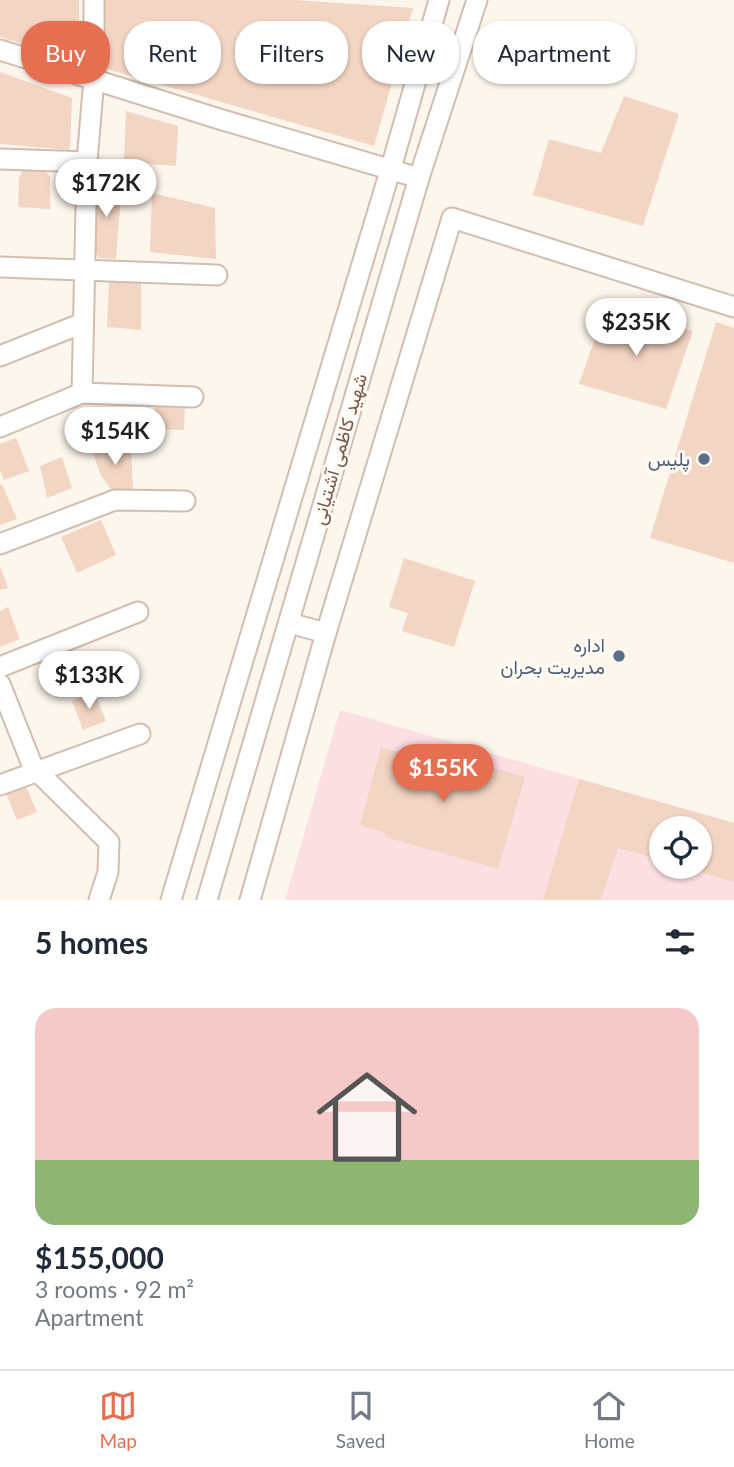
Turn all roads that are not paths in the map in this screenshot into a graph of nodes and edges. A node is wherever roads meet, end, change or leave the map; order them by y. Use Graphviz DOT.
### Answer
graph roads {
  1 [pos="94,0"];
  2 [pos="439,0"];
  3 [pos="477,0"];
  4 [pos="94,21"];
  5 [pos="0,50"];
  6 [pos="21,56"];
  7 [pos="110,83"];
  8 [pos="94,84"];
  9 [pos="0,159"];
  10 [pos="87,162"];
  11 [pos="391,169"];
  12 [pos="419,178"];
  13 [pos="0,267"];
  14 [pos="85,270"];
  15 [pos="217,275"];
  16 [pos="734,307"];
  17 [pos="83,323"];
  18 [pos="0,356"];
  19 [pos="82,393"];
  20 [pos="193,397"];
  21 [pos="0,427"];
  22 [pos="185,501"];
  23 [pos="0,544"];
  24 [pos="138,612"];
  25 [pos="289,623"];
  26 [pos="326,633"];
  27 [pos="0,667"];
  28 [pos="0,684"];
  29 [pos="140,734"];
  30 [pos="37,771"];
  31 [pos="0,785"];
  32 [pos="99,900"];
  33 [pos="171,900"];
  34 [pos="207,900"];
  35 [pos="250,900"];
  1 -- 4 [label="street"];
  2 -- 11 [label="street, شهید کاظمی آشتیانی"];
  3 -- 12 [label="street, شهید کاظمی آشتیانی"];
  5 -- 6 [label="street"];
  7 -- 11 [label="street"];
  8 -- 10 [label="street"];
  9 -- 10 [label="street"];
  10 -- 14 [label="street"];
  11 -- 12 [label="street"];
  11 -- 33 [label="street, شهید کاظمی آشتیانی"];
  12 -- 25 [label="street, شهید کاظمی آشتیانی"];
  13 -- 14 [label="street"];
  14 -- 15 [label="street"];
  14 -- 17 [label="street"];
  16 -- 26 [label="street"];
  17 -- 18 [label="street"];
  17 -- 19 [label="street"];
  19 -- 20 [label="street"];
  19 -- 21 [label="street"];
  22 -- 23 [label="street"];
  24 -- 27 [label="street"];
  25 -- 26 [label="street"];
  25 -- 34 [label="street, شهید کاظمی آشتیانی"];
  26 -- 35 [label="street"];
  28 -- 30 [label="street"];
  29 -- 30 [label="street"];
  30 -- 31 [label="street"];
  30 -- 32 [label="street"];
}
